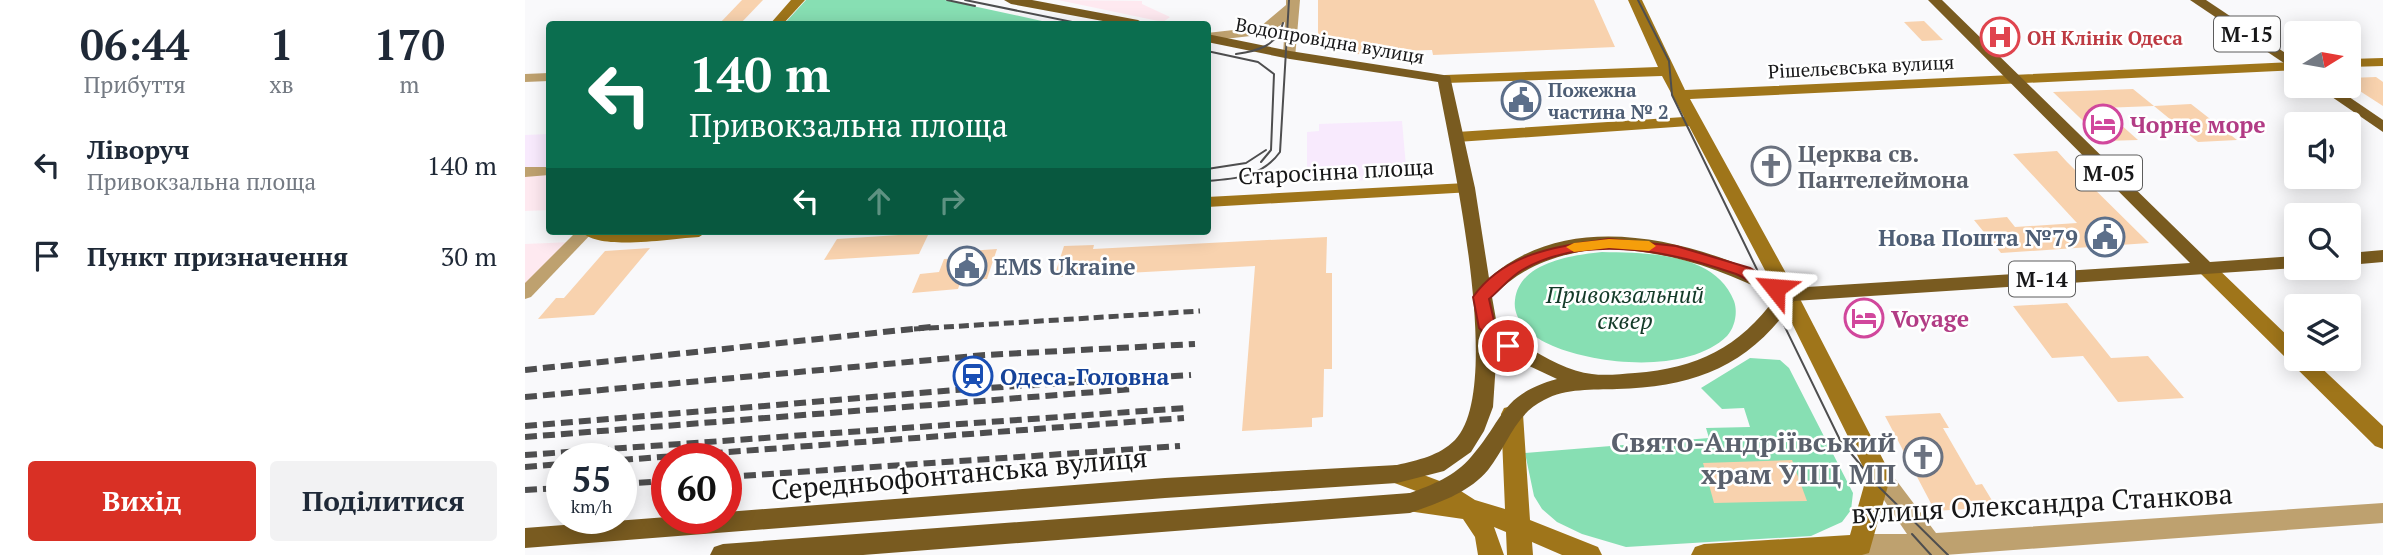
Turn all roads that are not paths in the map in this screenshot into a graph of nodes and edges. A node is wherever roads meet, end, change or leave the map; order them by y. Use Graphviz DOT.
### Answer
graph roads {
  1 [pos="798,0"];
  2 [pos="1011,0"];
  3 [pos="1635,0"];
  4 [pos="1935,0"];
  5 [pos="2197,0"];
  6 [pos="1293,3"];
  7 [pos="779,21"];
  8 [pos="1122,21"];
  9 [pos="1211,38"];
  10 [pos="1211,39"];
  11 [pos="1290,55"];
  12 [pos="2284,59"];
  13 [pos="2383,62"];
  14 [pos="2361,63"];
  15 [pos="2284,66"];
  16 [pos="1668,71"];
  17 [pos="546,77"];
  18 [pos="2013,77"];
  19 [pos="525,78"];
  20 [pos="1445,79"];
  21 [pos="1680,95"];
  22 [pos="2341,98"];
  23 [pos="1694,121"];
  24 [pos="2383,127"];
  25 [pos="1457,137"];
  26 [pos="546,171"];
  27 [pos="525,172"];
  28 [pos="1466,188"];
  29 [pos="1211,202"];
  30 [pos="584,235"];
  31 [pos="602,235"];
  32 [pos="628,235"];
  33 [pos="2383,256"];
  34 [pos="2361,258"];
  35 [pos="2284,263"];
  36 [pos="2206,268"];
  37 [pos="525,293"];
  38 [pos="1788,295"];
  39 [pos="1481,297"];
  40 [pos="1487,328"];
  41 [pos="2284,343"];
  42 [pos="2312,371"];
  43 [pos="1587,381"];
  44 [pos="1512,414"];
  45 [pos="2383,440"];
  46 [pos="1398,474"];
  47 [pos="1879,475"];
  48 [pos="1444,490"];
  49 [pos="1410,503"];
  50 [pos="1474,510"];
  51 [pos="2383,513"];
  52 [pos="1519,524"];
  53 [pos="525,538"];
  54 [pos="1860,545"];
  55 [pos="1933,550"];
  56 [pos="723,555"];
  57 [pos="1491,555"];
  58 [pos="1520,555"];
  59 [pos="1589,555"];
  60 [pos="1704,555"];
  1 -- 7 [label="main road"];
  2 -- 8 [label="main road"];
  3 -- 16 [label="main road"];
  4 -- 18 [label="main road, М-05"];
  5 -- 12 [label="main road, М-15"];
  6 -- 9 [label="street"];
  6 -- 11 [label="street"];
  10 -- 11 [label="main road, Водопровідна вулиця"];
  11 -- 20 [label="main road, Водопровідна вулиця"];
  13 -- 14 [label="main road"];
  15 -- 18 [label="main road, Рішельєвська вулиця"];
  16 -- 20 [label="main road"];
  16 -- 21 [label="main road"];
  17 -- 19 [label="street"];
  18 -- 21 [label="main road, Рішельєвська вулиця"];
  18 -- 36 [label="main road, М-05"];
  20 -- 25 [label="main road"];
  21 -- 23 [label="main road"];
  22 -- 24 [label="main road"];
  23 -- 25 [label="main road"];
  23 -- 38 [label="main road"];
  25 -- 28 [label="main road"];
  26 -- 27 [label="street"];
  28 -- 29 [label="main road, Старосінна площа"];
  28 -- 39 [label="main road, Середньофонтанська вулиця"];
  30 -- 37 [label="street"];
  31 -- 32 [label="main road"];
  33 -- 34 [label="main road"];
  35 -- 36 [label="main road, М-14"];
  36 -- 38 [label="main road, М-14"];
  36 -- 41 [label="main road, М-05"];
  38 -- 39 [label="main road"];
  38 -- 43 [label="main road"];
  38 -- 47 [label="main road"];
  39 -- 40 [label="main road, Середньофонтанська вулиця"];
  40 -- 43 [label="main road"];
  40 -- 46 [label="main road, Середньофонтанська вулиця"];
  42 -- 45 [label="main road, М-05"];
  43 -- 44 [label="main road"];
  44 -- 48 [label="main road"];
  44 -- 52 [label="main road"];
  46 -- 48 [label="main road"];
  46 -- 53 [label="main road, Середньофонтанська вулиця"];
  47 -- 54 [label="main road"];
  47 -- 55 [label="street"];
  48 -- 49 [label="main road"];
  48 -- 50 [label="main road"];
  49 -- 50 [label="main road"];
  49 -- 56 [label="main road"];
  50 -- 52 [label="main road"];
  50 -- 57 [label="main road"];
  51 -- 55 [label="street, вулиця Олександра Станкова"];
  52 -- 58 [label="main road"];
  52 -- 59 [label="main road"];
  54 -- 55 [label="street, вулиця Олександра Станкова"];
  54 -- 60 [label="main road, вулиця Олександра Станкова"];
}
